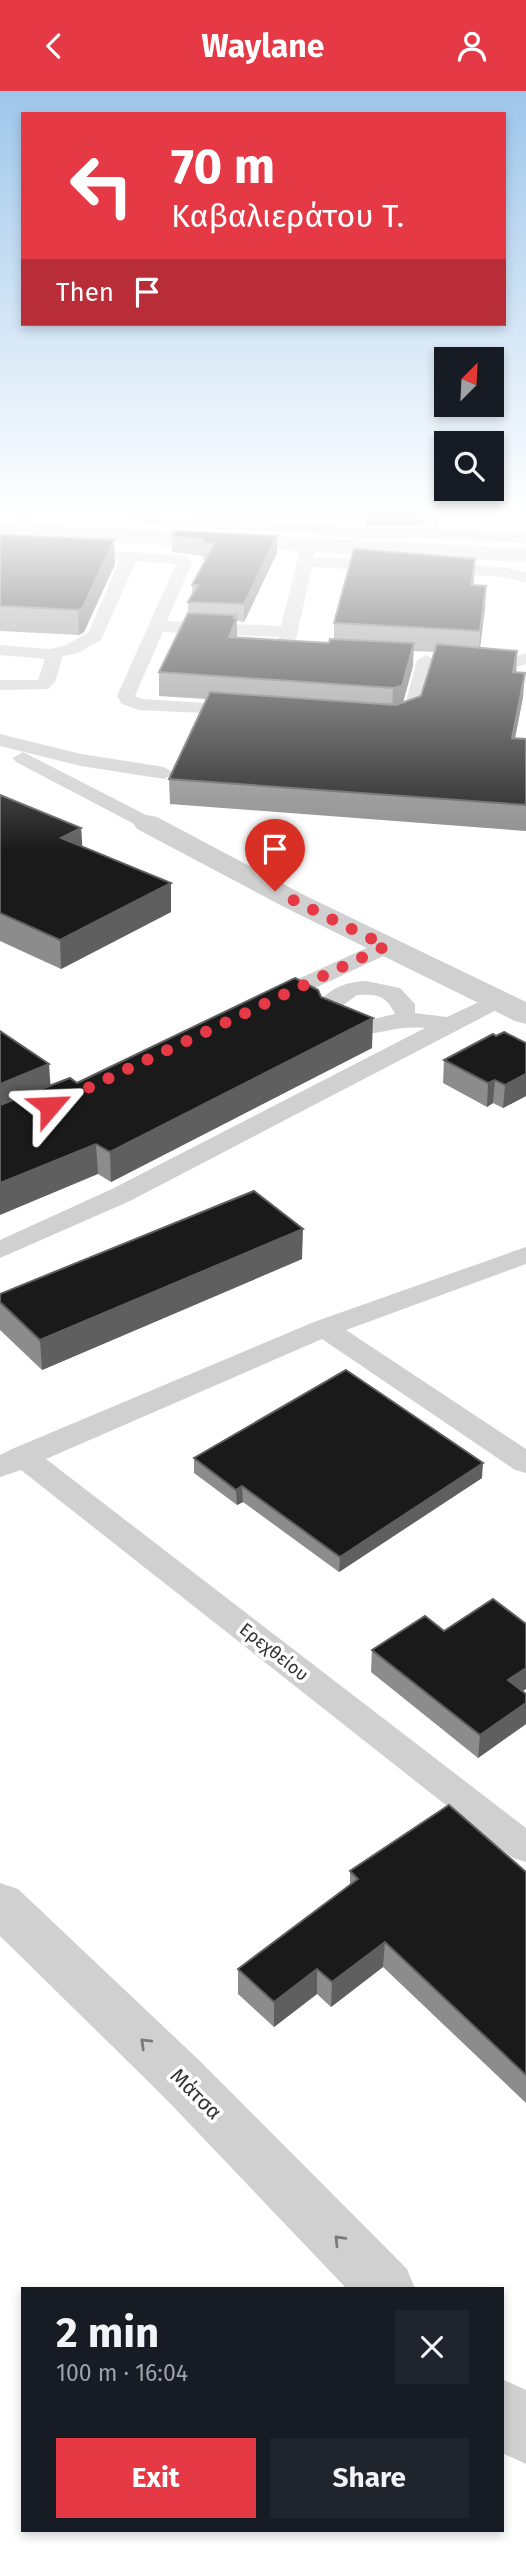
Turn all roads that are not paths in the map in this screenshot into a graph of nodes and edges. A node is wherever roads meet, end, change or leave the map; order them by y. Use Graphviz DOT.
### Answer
graph roads {
  1 [pos="101,622"];
  2 [pos="158,622"];
  3 [pos="291,622"];
  4 [pos="156,627"];
  5 [pos="289,632"];
  6 [pos="0,650"];
  7 [pos="51,654"];
  8 [pos="326,656"];
  9 [pos="526,657"];
  10 [pos="401,659"];
  11 [pos="440,661"];
  12 [pos="0,685"];
  13 [pos="260,713"];
  14 [pos="381,720"];
  15 [pos="0,740"];
  16 [pos="0,746"];
  17 [pos="164,773"];
  18 [pos="148,823"];
  19 [pos="386,946"];
  20 [pos="498,1000"];
  21 [pos="405,1011"];
  22 [pos="245,1012"];
  23 [pos="526,1014"];
  24 [pos="448,1024"];
  25 [pos="0,1250"];
  26 [pos="526,1255"];
  27 [pos="324,1328"];
  28 [pos="11,1462"];
  29 [pos="526,1463"];
  30 [pos="526,1848"];
  31 [pos="0,1904"];
  32 [pos="384,2287"];
  33 [pos="504,2411"];
  34 [pos="526,2433"];
  1 -- 7 [label="lane"];
  2 -- 4 [label="lane"];
  3 -- 5 [label="lane"];
  4 -- 5 [label="lane"];
  4 -- 13 [label="lane"];
  5 -- 8 [label="lane"];
  6 -- 7 [label="lane"];
  7 -- 12 [label="lane"];
  9 -- 11 [label="lane"];
  10 -- 11 [label="lane"];
  11 -- 14 [label="lane"];
  15 -- 17 [label="lane"];
  16 -- 18 [label="lane"];
  18 -- 19 [label="street"];
  19 -- 20 [label="street"];
  19 -- 22 [label="lane"];
  20 -- 23 [label="street"];
  20 -- 24 [label="lane"];
  21 -- 24 [label="lane"];
  24 -- 25 [label="lane"];
  26 -- 27 [label="lane"];
  27 -- 28 [label="lane"];
  27 -- 29 [label="lane"];
  28 -- 30 [label="lane, Ερεχθείου"];
  32 -- 31 [label="street, Μάτσα, one-way"];
  33 -- 34 [label="street"];
}
